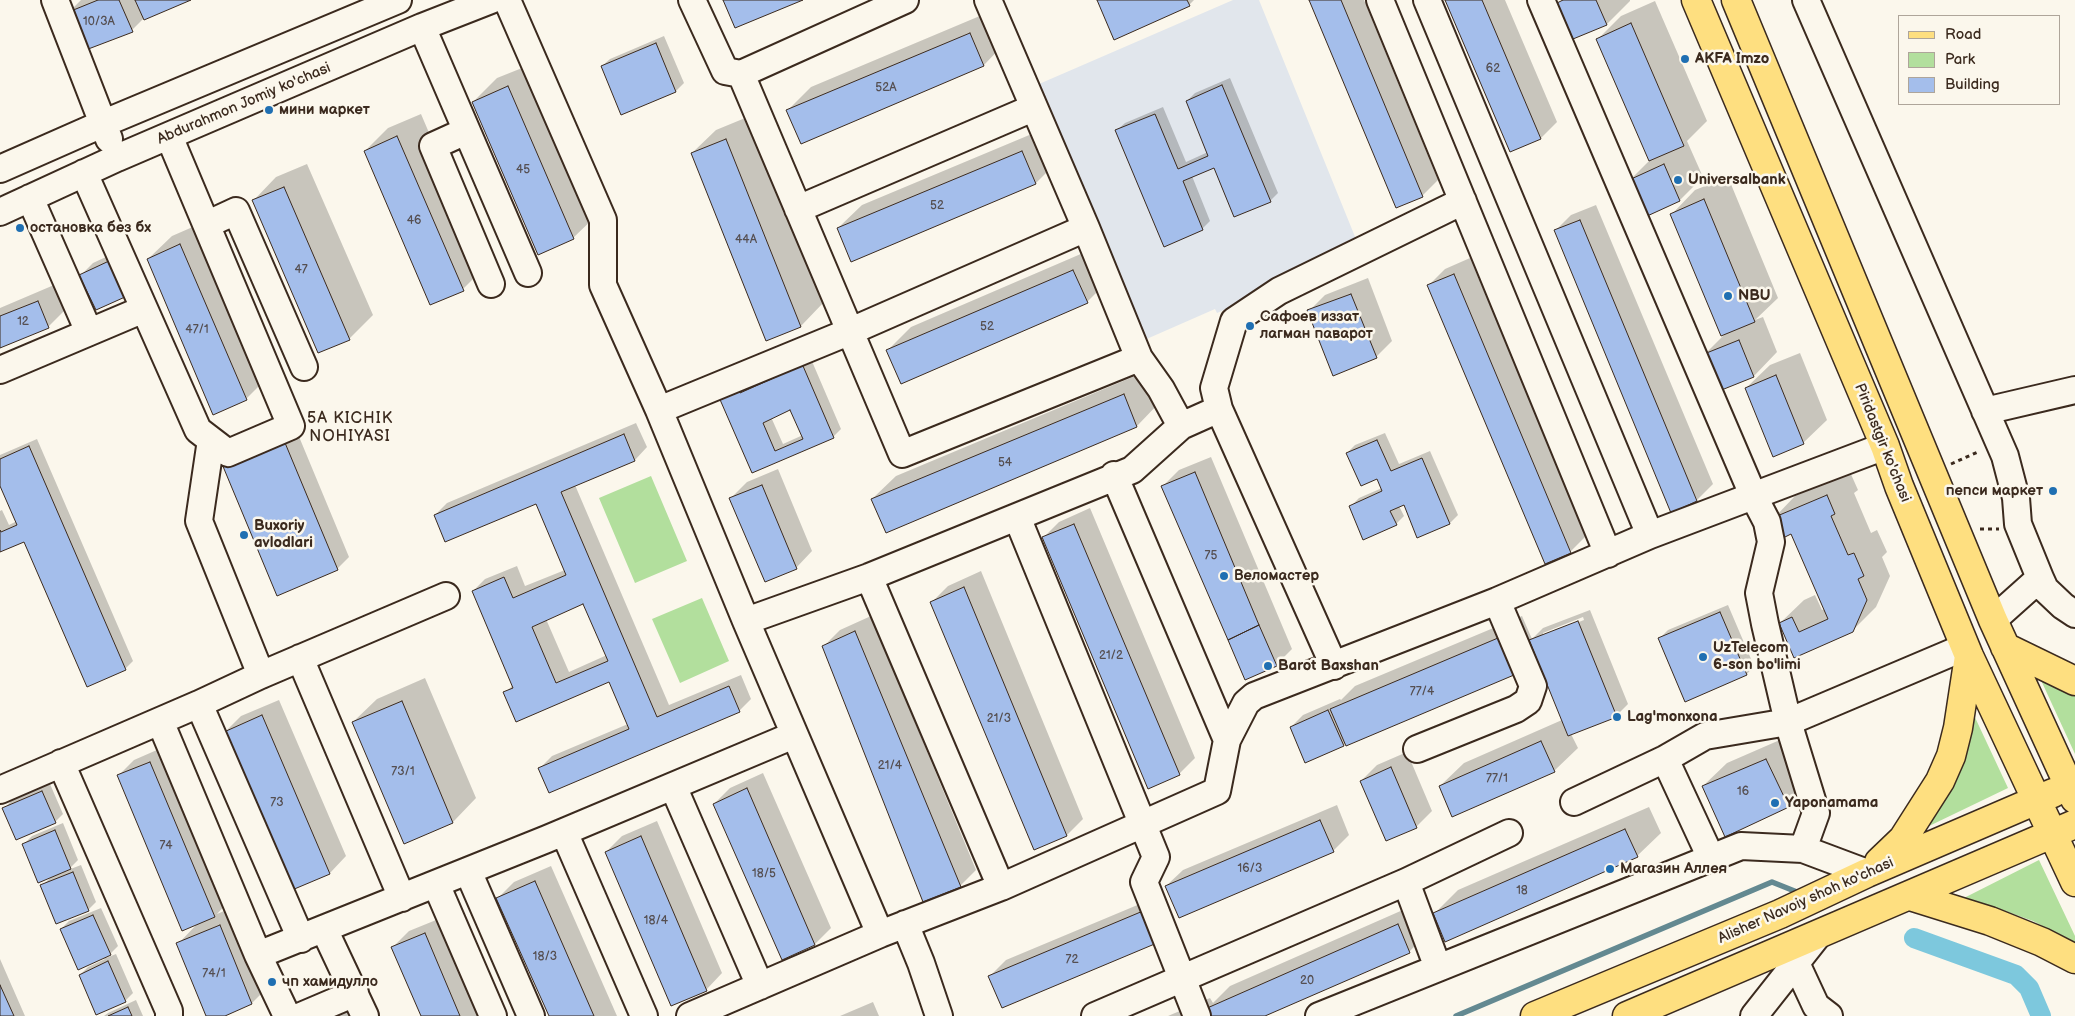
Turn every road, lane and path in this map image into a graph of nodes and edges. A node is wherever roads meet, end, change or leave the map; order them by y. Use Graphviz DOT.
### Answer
graph roads {
  1 [pos="55,0"];
  2 [pos="398,0"];
  3 [pos="491,0"];
  4 [pos="507,0"];
  5 [pos="692,0"];
  6 [pos="905,0"];
  7 [pos="988,0"];
  8 [pos="1380,0"];
  9 [pos="1427,0"];
  10 [pos="1541,0"];
  11 [pos="1696,0"];
  12 [pos="1736,0"];
  13 [pos="1806,0"];
  14 [pos="422,27"];
  15 [pos="741,74"];
  16 [pos="1033,108"];
  17 [pos="102,124"];
  18 [pos="466,131"];
  19 [pos="169,136"];
  20 [pos="117,158"];
  21 [pos="0,169"];
  22 [pos="84,173"];
  23 [pos="30,198"];
  24 [pos="1463,201"];
  25 [pos="798,209"];
  26 [pos="0,212"];
  27 [pos="208,224"];
  28 [pos="1086,228"];
  29 [pos="528,274"];
  30 [pos="491,284"];
  31 [pos="144,309"];
  32 [pos="851,331"];
  33 [pos="88,332"];
  34 [pos="1139,358"];
  35 [pos="304,367"];
  36 [pos="0,370"];
  37 [pos="2075,390"];
  38 [pos="1219,409"];
  39 [pos="659,410"];
  40 [pos="1985,411"];
  41 [pos="1181,426"];
  42 [pos="211,440"];
  43 [pos="1999,442"];
  44 [pos="1885,446"];
  45 [pos="1931,471"];
  46 [pos="1114,475"];
  47 [pos="1753,495"];
  48 [pos="1016,517"];
  49 [pos="1977,520"];
  50 [pos="2018,524"];
  51 [pos="1650,535"];
  52 [pos="1608,554"];
  53 [pos="869,577"];
  54 [pos="2040,578"];
  55 [pos="446,596"];
  56 [pos="1497,601"];
  57 [pos="2075,614"];
  58 [pos="1993,620"];
  59 [pos="746,621"];
  60 [pos="2005,646"];
  61 [pos="1967,651"];
  62 [pos="300,658"];
  63 [pos="1334,666"];
  64 [pos="262,674"];
  65 [pos="2075,681"];
  66 [pos="199,704"];
  67 [pos="160,721"];
  68 [pos="1788,722"];
  69 [pos="794,735"];
  70 [pos="1227,740"];
  71 [pos="1418,749"];
  72 [pos="1665,759"];
  73 [pos="61,763"];
  74 [pos="673,786"];
  75 [pos="2073,789"];
  76 [pos="0,790"];
  77 [pos="2036,801"];
  78 [pos="1574,802"];
  79 [pos="1143,825"];
  80 [pos="2063,829"];
  81 [pos="564,832"];
  82 [pos="1509,832"];
  83 [pos="1803,849"];
  84 [pos="1711,858"];
  85 [pos="468,871"];
  86 [pos="1867,873"];
  87 [pos="1406,882"];
  88 [pos="2075,882"];
  89 [pos="436,884"];
  90 [pos="1002,887"];
  91 [pos="1910,896"];
  92 [pos="402,898"];
  93 [pos="905,924"];
  94 [pos="313,934"];
  95 [pos="880,934"];
  96 [pos="1818,935"];
  97 [pos="258,956"];
  98 [pos="2075,959"];
  99 [pos="1796,963"];
  100 [pos="1438,968"];
  101 [pos="1182,980"];
  102 [pos="760,986"];
  103 [pos="360,1005"];
  104 [pos="1815,1013"];
  105 [pos="169,1016"];
  106 [pos="287,1016"];
  107 [pos="301,1016"];
  108 [pos="493,1016"];
  109 [pos="531,1016"];
  110 [pos="644,1016"];
  111 [pos="690,1016"];
  112 [pos="939,1016"];
  113 [pos="1095,1016"];
  114 [pos="1197,1016"];
  115 [pos="1319,1016"];
  116 [pos="1536,1016"];
  117 [pos="1628,1016"];
  118 [pos="1754,1016"];
  1 -- 17 [label="street"];
  2 -- 17 [label="street"];
  3 -- 14 [label="street, Abdurahmon Jomiy ko'chasi"];
  4 -- 39 [label="street"];
  5 -- 15 [label="street"];
  6 -- 15 [label="street"];
  7 -- 16 [label="street"];
  8 -- 24 [label="street"];
  9 -- 51 [label="street"];
  10 -- 47 [label="street"];
  11 -- 44 [label="main road, Piridastgir ko'chasi"];
  12 -- 45 [label="main road"];
  13 -- 40 [label="street"];
  14 -- 18 [label="street"];
  14 -- 19 [label="street, Abdurahmon Jomiy ko'chasi"];
  15 -- 25 [label="street"];
  16 -- 25 [label="street"];
  16 -- 28 [label="street"];
  17 -- 20 [label="street"];
  17 -- 21 [label="street"];
  18 -- 29 [label="street"];
  18 -- 30 [label="street"];
  19 -- 20 [label="street, Abdurahmon Jomiy ko'chasi"];
  19 -- 27 [label="street"];
  20 -- 22 [label="street, Abdurahmon Jomiy ko'chasi"];
  22 -- 23 [label="street, Abdurahmon Jomiy ko'chasi"];
  22 -- 31 [label="street"];
  23 -- 26 [label="street, Abdurahmon Jomiy ko'chasi"];
  23 -- 33 [label="street"];
  24 -- 38 [label="street"];
  24 -- 52 [label="street"];
  25 -- 32 [label="street"];
  27 -- 35 [label="street"];
  27 -- 42 [label="street"];
  28 -- 32 [label="street"];
  28 -- 34 [label="street"];
  31 -- 33 [label="street"];
  31 -- 42 [label="street"];
  32 -- 34 [label="street"];
  32 -- 39 [label="street"];
  33 -- 36 [label="street"];
  34 -- 41 [label="street"];
  37 -- 40 [label="street"];
  38 -- 41 [label="street"];
  38 -- 63 [label="street"];
  39 -- 59 [label="street"];
  40 -- 43 [label="street"];
  41 -- 46 [label="street"];
  42 -- 64 [label="street"];
  43 -- 45 [label="path"];
  43 -- 50 [label="street"];
  44 -- 47 [label="street"];
  44 -- 61 [label="main road, Piridastgir ko'chasi"];
  45 -- 58 [label="main road"];
  46 -- 48 [label="street"];
  46 -- 70 [label="street"];
  47 -- 51 [label="street"];
  47 -- 68 [label="street"];
  48 -- 53 [label="street"];
  48 -- 79 [label="street"];
  49 -- 50 [label="path"];
  50 -- 54 [label="street"];
  51 -- 52 [label="street"];
  52 -- 56 [label="street"];
  53 -- 59 [label="street"];
  53 -- 90 [label="street"];
  54 -- 57 [label="street"];
  54 -- 58 [label="street"];
  55 -- 62 [label="street"];
  56 -- 63 [label="street"];
  56 -- 71 [label="street"];
  58 -- 60 [label="main road"];
  59 -- 69 [label="street"];
  60 -- 65 [label="main road"];
  60 -- 75 [label="main road"];
  61 -- 68 [label="street"];
  61 -- 77 [label="main road, Piridastgir ko'chasi"];
  61 -- 86 [label="main road"];
  62 -- 64 [label="street"];
  62 -- 92 [label="street"];
  63 -- 70 [label="street"];
  64 -- 66 [label="street"];
  66 -- 67 [label="street"];
  66 -- 94 [label="street"];
  67 -- 73 [label="street"];
  67 -- 97 [label="street"];
  68 -- 72 [label="street"];
  68 -- 83 [label="street"];
  69 -- 74 [label="street"];
  69 -- 95 [label="street"];
  70 -- 79 [label="street"];
  72 -- 78 [label="street"];
  72 -- 84 [label="street"];
  73 -- 76 [label="street"];
  73 -- 105 [label="street"];
  74 -- 81 [label="street"];
  74 -- 102 [label="street"];
  75 -- 77 [label="main road, Alisher Navoiy shoh ko'chasi"];
  77 -- 80 [label="main road, Piridastgir ko'chasi"];
  77 -- 86 [label="main road, Alisher Navoiy shoh ko'chasi"];
  79 -- 90 [label="street"];
  79 -- 101 [label="street"];
  80 -- 88 [label="main road, Piridastgir ko'chasi"];
  80 -- 91 [label="main road"];
  81 -- 85 [label="street"];
  81 -- 110 [label="street"];
  82 -- 87 [label="street"];
  83 -- 84 [label="street"];
  83 -- 86 [label="street"];
  84 -- 100 [label="street"];
  85 -- 89 [label="street"];
  85 -- 109 [label="street"];
  86 -- 116 [label="main road, Alisher Navoiy shoh ko'chasi"];
  87 -- 100 [label="street"];
  87 -- 101 [label="street"];
  89 -- 92 [label="street"];
  89 -- 108 [label="street"];
  90 -- 93 [label="street"];
  91 -- 96 [label="main road"];
  91 -- 98 [label="main road"];
  92 -- 94 [label="street"];
  93 -- 95 [label="street"];
  93 -- 112 [label="street"];
  94 -- 97 [label="street"];
  94 -- 103 [label="street"];
  95 -- 102 [label="street"];
  96 -- 99 [label="street"];
  96 -- 117 [label="main road"];
  97 -- 106 [label="street"];
  99 -- 104 [label="street"];
  99 -- 118 [label="street"];
  100 -- 115 [label="street"];
  101 -- 113 [label="street"];
  101 -- 114 [label="street"];
  102 -- 111 [label="street"];
  103 -- 107 [label="street"];
}
